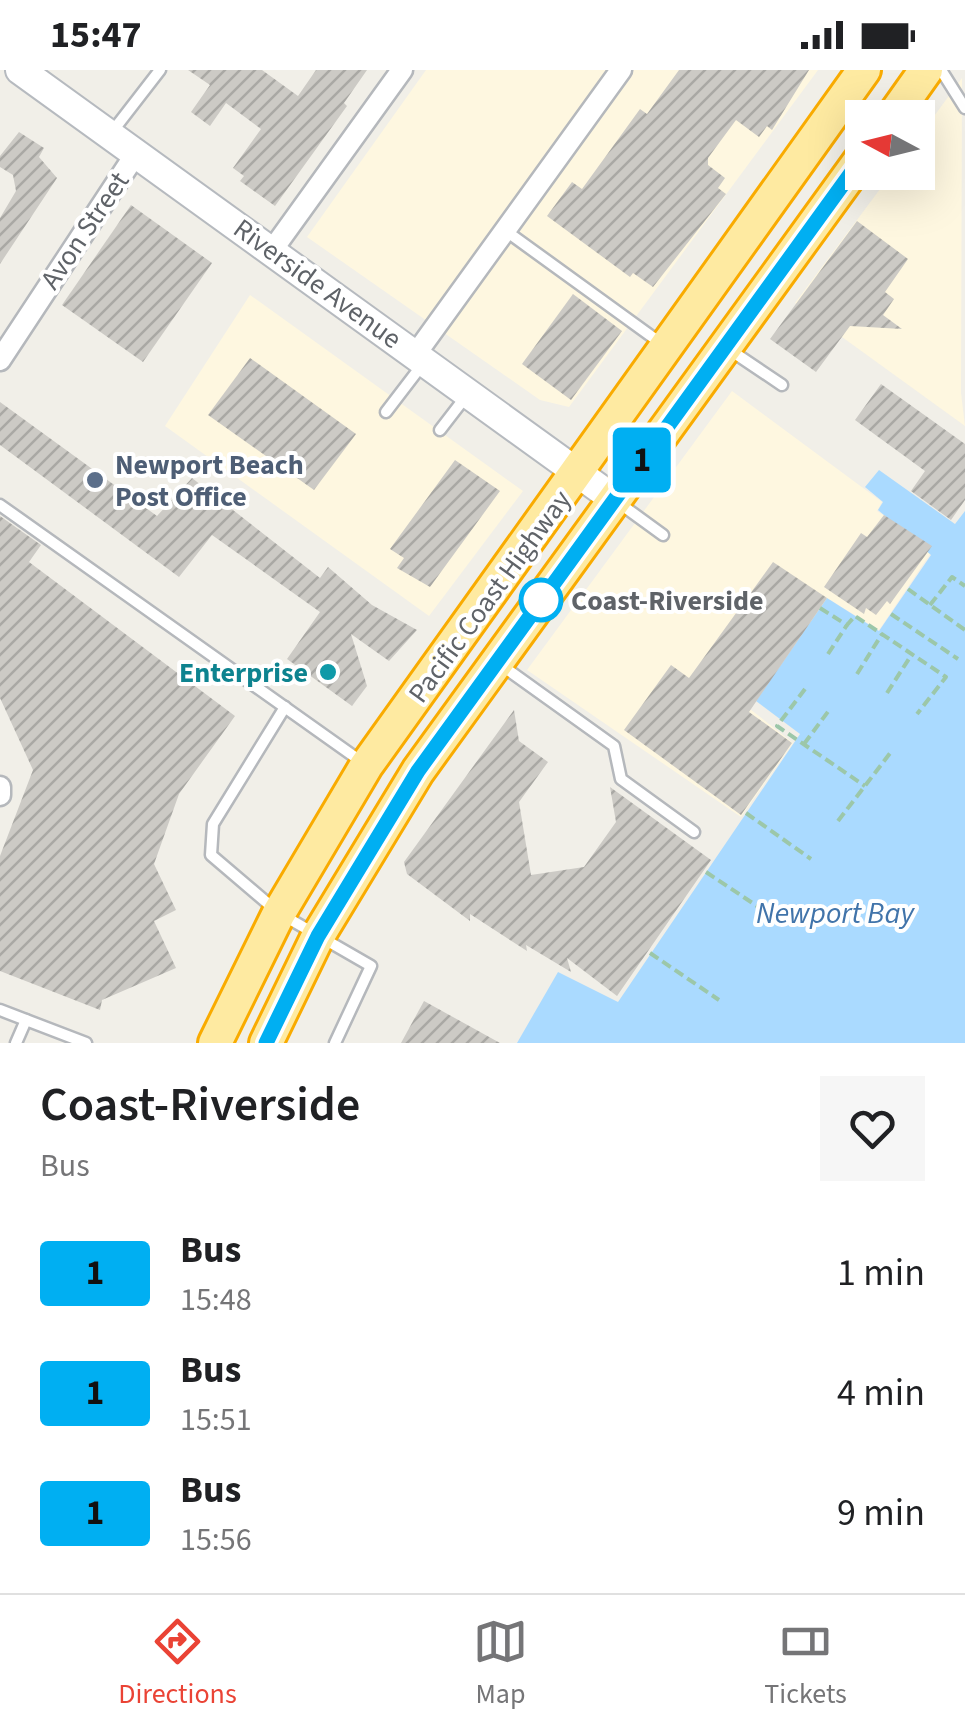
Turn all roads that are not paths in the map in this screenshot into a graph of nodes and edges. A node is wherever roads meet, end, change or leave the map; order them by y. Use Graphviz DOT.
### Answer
graph roads {
  1 [pos="20,70"];
  2 [pos="160,70"];
  3 [pos="402,70"];
  4 [pos="620,70"];
  5 [pos="864,70"];
  6 [pos="938,72"];
  7 [pos="965,74"];
  8 [pos="910,100"];
  9 [pos="965,108"];
  10 [pos="112,133"];
  11 [pos="138,152"];
  12 [pos="845,181"];
  13 [pos="505,230"];
  14 [pos="273,248"];
  15 [pos="725,347"];
  16 [pos="668,348"];
  17 [pos="420,358"];
  18 [pos="0,360"];
  19 [pos="782,386"];
  20 [pos="468,394"];
  21 [pos="386,412"];
  22 [pos="440,430"];
  23 [pos="577,474"];
  24 [pos="614,499"];
  25 [pos="0,505"];
  26 [pos="663,535"];
  27 [pos="496,662"];
  28 [pos="286,708"];
  29 [pos="366,766"];
  30 [pos="0,787"];
  31 [pos="0,794"];
  32 [pos="694,832"];
  33 [pos="279,913"];
  34 [pos="318,936"];
  35 [pos="0,1010"];
  36 [pos="26,1020"];
  37 [pos="16,1043"];
  38 [pos="86,1043"];
  39 [pos="215,1043"];
  40 [pos="266,1043"];
  41 [pos="335,1043"];
  1 -- 10 [label="main road, Riverside Avenue"];
  2 -- 10 [label="lane"];
  3 -- 14 [label="street"];
  4 -- 13 [label="street"];
  5 -- 16 [label="highway, Pacific Coast Highway"];
  6 -- 7 [label="lane"];
  6 -- 8 [label="highway"];
  6 -- 9 [label="lane"];
  10 -- 11 [label="main road, Riverside Avenue"];
  11 -- 14 [label="main road, Riverside Avenue"];
  11 -- 18 [label="street, Avon Street"];
  12 -- 15 [label="highway, Pacific Coast Highway"];
  13 -- 16 [label="lane"];
  13 -- 17 [label="street"];
  14 -- 17 [label="main road, Riverside Avenue"];
  15 -- 19 [label="lane"];
  15 -- 24 [label="highway, Pacific Coast Highway"];
  16 -- 23 [label="highway, Pacific Coast Highway"];
  17 -- 20 [label="main road, Riverside Avenue"];
  17 -- 21 [label="lane"];
  20 -- 22 [label="lane"];
  20 -- 23 [label="main road, Riverside Avenue"];
  23 -- 24 [label="main road, Riverside Avenue"];
  23 -- 29 [label="highway, Pacific Coast Highway"];
  24 -- 26 [label="lane"];
  24 -- 27 [label="highway, Pacific Coast Highway"];
  25 -- 28 [label="lane"];
  27 -- 32 [label="lane"];
  27 -- 34 [label="highway, Pacific Coast Highway"];
  28 -- 29 [label="lane"];
  28 -- 33 [label="lane"];
  29 -- 33 [label="highway, Pacific Coast Highway"];
  30 -- 31 [label="street"];
  33 -- 34 [label="lane"];
  33 -- 39 [label="highway, Pacific Coast Highway"];
  34 -- 40 [label="highway, Pacific Coast Highway"];
  34 -- 41 [label="lane"];
  35 -- 36 [label="lane"];
  36 -- 37 [label="lane"];
  36 -- 38 [label="lane"];
}
